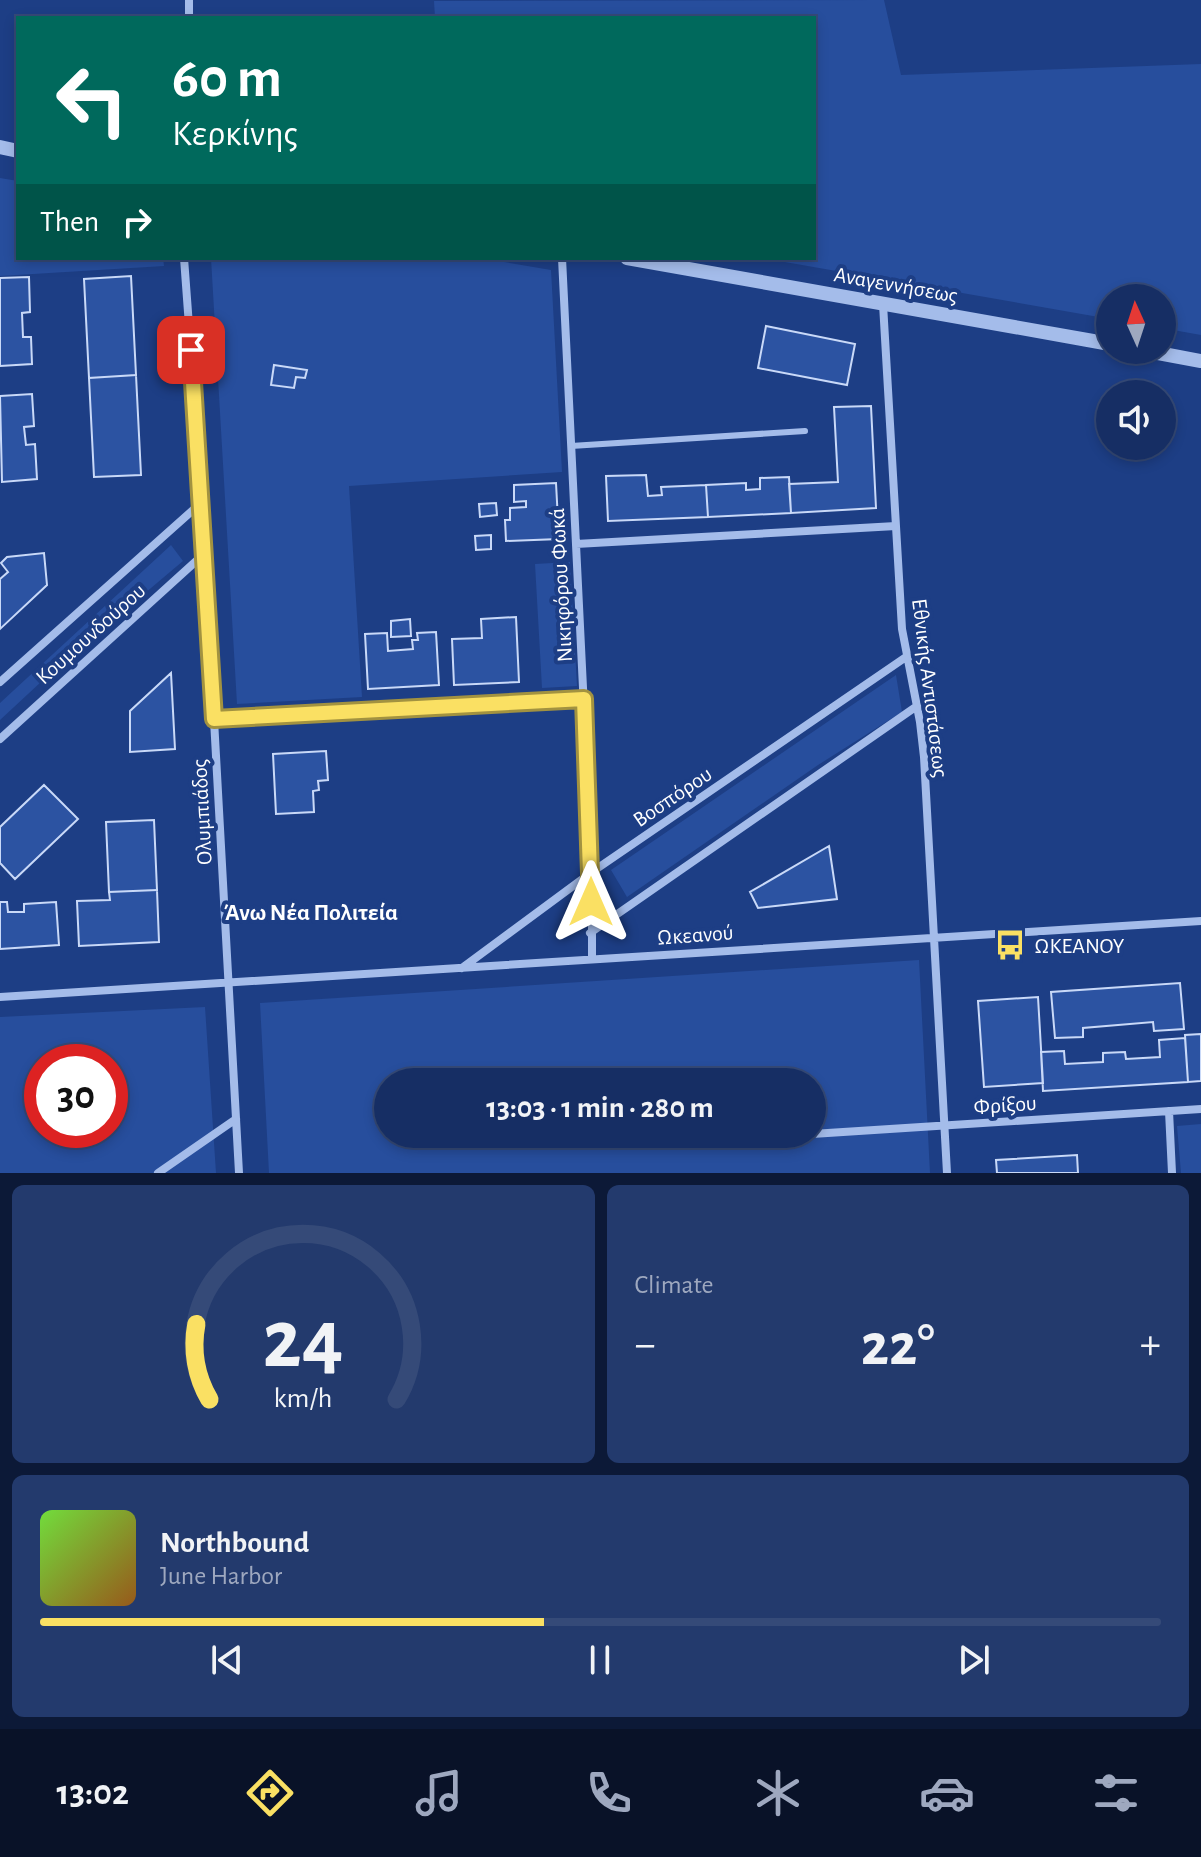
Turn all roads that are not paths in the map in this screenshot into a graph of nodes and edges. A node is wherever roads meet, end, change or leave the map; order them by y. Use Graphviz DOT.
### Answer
graph roads {
  1 [pos="184,260"];
  2 [pos="562,260"];
  3 [pos="638,260"];
  4 [pos="883,304"];
  5 [pos="1096,342"];
  6 [pos="1176,356"];
  7 [pos="1201,361"];
  8 [pos="805,431"];
  9 [pos="571,446"];
  10 [pos="202,502"];
  11 [pos="896,526"];
  12 [pos="576,544"];
  13 [pos="205,553"];
  14 [pos="906,657"];
  15 [pos="0,682"];
  16 [pos="584,699"];
  17 [pos="917,706"];
  18 [pos="214,719"];
  19 [pos="0,739"];
  20 [pos="592,872"];
  21 [pos="1201,921"];
  22 [pos="590,933"];
  23 [pos="934,937"];
  24 [pos="592,959"];
  25 [pos="461,968"];
  26 [pos="228,984"];
  27 [pos="0,997"];
  28 [pos="1201,1109"];
  29 [pos="1169,1111"];
  30 [pos="236,1119"];
  31 [pos="944,1126"];
  32 [pos="826,1133"];
  33 [pos="158,1173"];
  34 [pos="239,1173"];
  35 [pos="947,1173"];
  36 [pos="1172,1173"];
  1 -- 10 [label="street, Ολυμπιάδος"];
  2 -- 9 [label="street, Νικηφόρου Φωκά"];
  3 -- 4 [label="street, Αναγεννήσεως"];
  4 -- 5 [label="street, Αναγεννήσεως"];
  4 -- 11 [label="street, Εθνικής Αντιστάσεως"];
  6 -- 7 [label="street"];
  8 -- 9 [label="lane"];
  9 -- 12 [label="street, Νικηφόρου Φωκά"];
  10 -- 13 [label="street, Ολυμπιάδος"];
  10 -- 15 [label="street, Κουμουνδούρου"];
  11 -- 12 [label="street"];
  11 -- 14 [label="street, Εθνικής Αντιστάσεως"];
  12 -- 16 [label="street, Νικηφόρου Φωκά"];
  13 -- 18 [label="street, Ολυμπιάδος"];
  13 -- 19 [label="street, Κουμουνδούρου"];
  14 -- 17 [label="street, Εθνικής Αντιστάσεως"];
  14 -- 20 [label="street, Βοσπόρου"];
  16 -- 18 [label="street"];
  16 -- 20 [label="street, Νικηφόρου Φωκά"];
  17 -- 22 [label="street"];
  17 -- 23 [label="street, Εθνικής Αντιστάσεως"];
  18 -- 26 [label="street, Ολυμπιάδος"];
  20 -- 22 [label="street, Νικηφόρου Φωκά"];
  20 -- 25 [label="street, Βοσπόρου"];
  21 -- 23 [label="street, Ωκεανού"];
  22 -- 24 [label="street, Νικηφόρου Φωκά"];
  23 -- 24 [label="street, Ωκεανού"];
  23 -- 31 [label="street, Εθνικής Αντιστάσεως"];
  24 -- 25 [label="street, Ωκεανού"];
  25 -- 26 [label="street, Ωκεανού"];
  26 -- 27 [label="street, Ωκεανού"];
  26 -- 30 [label="street, Ολυμπιάδος"];
  28 -- 29 [label="street, Φρίξου"];
  29 -- 31 [label="street, Φρίξου"];
  29 -- 36 [label="street"];
  30 -- 33 [label="street"];
  30 -- 34 [label="street, Ολυμπιάδος"];
  31 -- 32 [label="street, Φρίξου"];
  31 -- 35 [label="street, Εθνικής Αντιστάσεως"];
}
